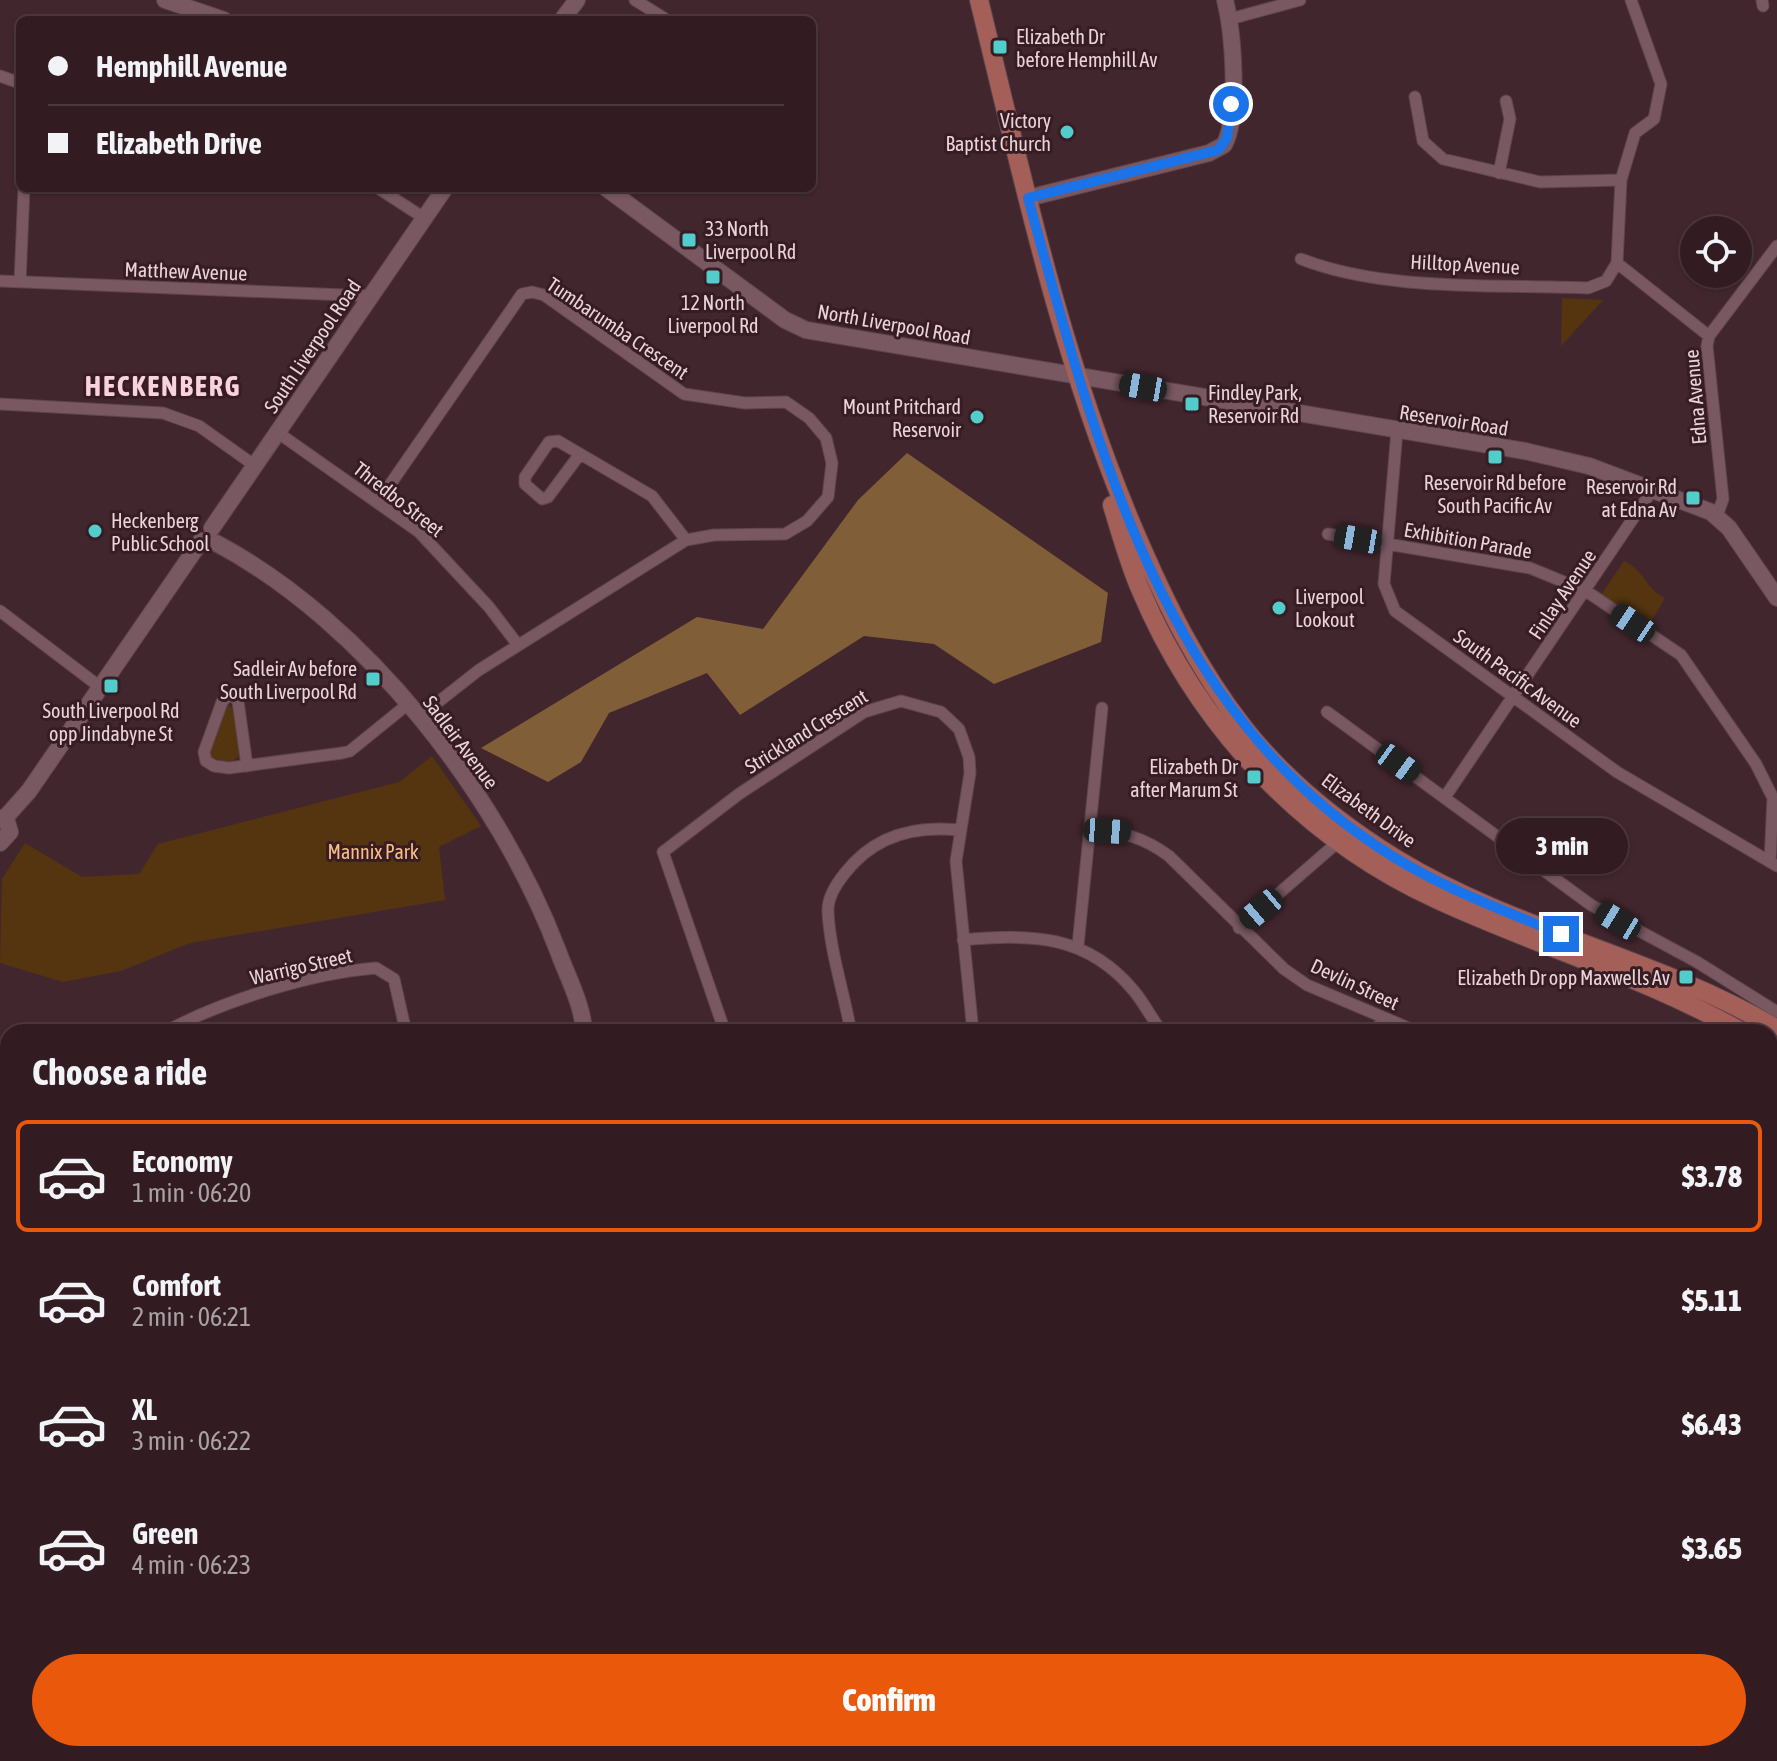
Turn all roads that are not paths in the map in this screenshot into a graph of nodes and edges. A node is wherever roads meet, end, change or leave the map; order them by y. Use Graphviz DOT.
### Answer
graph roads {
  1 [pos="165,0"];
  2 [pos="635,0"];
  3 [pos="979,0"];
  4 [pos="1225,0"];
  5 [pos="1300,0"];
  6 [pos="1631,0"];
  7 [pos="212,16"];
  8 [pos="661,16"];
  9 [pos="1230,19"];
  10 [pos="1415,97"];
  11 [pos="1506,101"];
  12 [pos="1499,173"];
  13 [pos="1621,180"];
  14 [pos="24,192"];
  15 [pos="384,192"];
  16 [pos="442,192"];
  17 [pos="611,192"];
  18 [pos="1028,198"];
  19 [pos="424,218"];
  20 [pos="1777,246"];
  21 [pos="1301,259"];
  22 [pos="1617,263"];
  23 [pos="0,281"];
  24 [pos="20,282"];
  25 [pos="370,296"];
  26 [pos="1709,336"];
  27 [pos="1076,376"];
  28 [pos="0,404"];
  29 [pos="1397,431"];
  30 [pos="277,432"];
  31 [pos="1099,448"];
  32 [pos="580,454"];
  33 [pos="254,465"];
  34 [pos="1653,489"];
  35 [pos="378,502"];
  36 [pos="1717,516"];
  37 [pos="1328,534"];
  38 [pos="210,537"];
  39 [pos="686,540"];
  40 [pos="1387,544"];
  41 [pos="1586,591"];
  42 [pos="1777,598"];
  43 [pos="0,611"];
  44 [pos="518,645"];
  45 [pos="100,687"];
  46 [pos="1515,697"];
  47 [pos="1102,708"];
  48 [pos="414,710"];
  49 [pos="1327,712"];
  50 [pos="247,766"];
  51 [pos="1445,797"];
  52 [pos="2,819"];
  53 [pos="958,830"];
  54 [pos="1091,830"];
  55 [pos="1338,842"];
  56 [pos="0,843"];
  57 [pos="1773,864"];
  58 [pos="1239,928"];
  59 [pos="963,940"];
  60 [pos="1078,945"];
  61 [pos="1777,1012"];
  62 [pos="1384,1018"];
  63 [pos="181,1024"];
  64 [pos="404,1024"];
  65 [pos="583,1024"];
  66 [pos="722,1024"];
  67 [pos="849,1024"];
  68 [pos="972,1024"];
  69 [pos="1155,1024"];
  70 [pos="1380,1024"];
  71 [pos="1399,1024"];
  72 [pos="1726,1024"];
  73 [pos="1768,1024"];
  1 -- 7 [label="street"];
  2 -- 8 [label="street"];
  3 -- 18 [label="main road, Elizabeth Drive"];
  4 -- 9 [label="street"];
  5 -- 9 [label="street"];
  6 -- 13 [label="street"];
  9 -- 18 [label="street"];
  10 -- 12 [label="street"];
  11 -- 12 [label="street"];
  12 -- 13 [label="street"];
  13 -- 22 [label="street"];
  14 -- 24 [label="street"];
  15 -- 19 [label="street"];
  16 -- 19 [label="street, South Liverpool Road"];
  17 -- 27 [label="street, North Liverpool Road"];
  18 -- 27 [label="main road, Elizabeth Drive"];
  19 -- 25 [label="street, South Liverpool Road"];
  20 -- 26 [label="street"];
  21 -- 22 [label="street, Hilltop Avenue"];
  22 -- 26 [label="street, Edna Avenue"];
  23 -- 24 [label="street, Matthew Avenue"];
  24 -- 25 [label="street, Matthew Avenue"];
  25 -- 30 [label="street, South Liverpool Road"];
  26 -- 36 [label="street, Edna Avenue"];
  27 -- 29 [label="street, Reservoir Road"];
  27 -- 31 [label="main road, Elizabeth Drive"];
  28 -- 33 [label="street"];
  29 -- 34 [label="street, Reservoir Road"];
  29 -- 40 [label="street, South Pacific Avenue"];
  30 -- 33 [label="street, South Liverpool Road"];
  30 -- 35 [label="street, Thredbo Street"];
  31 -- 55 [label="main road, Elizabeth Drive"];
  31 -- 73 [label="main road, Elizabeth Drive"];
  32 -- 32 [label="street"];
  32 -- 39 [label="street"];
  33 -- 38 [label="street, South Liverpool Road"];
  34 -- 36 [label="street, Reservoir Road"];
  34 -- 41 [label="street, Finlay Avenue"];
  35 -- 39 [label="street, Tumbarumba Crescent"];
  35 -- 44 [label="street, Thredbo Street"];
  36 -- 42 [label="street, Reservoir Road"];
  37 -- 40 [label="street, Exhibition Parade"];
  38 -- 45 [label="street, South Liverpool Road"];
  38 -- 48 [label="street, Sadleir Avenue"];
  39 -- 44 [label="street, Tumbarumba Crescent"];
  40 -- 41 [label="street, Exhibition Parade"];
  40 -- 46 [label="street, South Pacific Avenue"];
  41 -- 46 [label="street, Finlay Avenue"];
  41 -- 57 [label="street, Exhibition Parade"];
  43 -- 45 [label="street"];
  44 -- 48 [label="street, Tumbarumba Crescent"];
  45 -- 52 [label="street, South Liverpool Road"];
  46 -- 51 [label="street, Finlay Avenue"];
  46 -- 57 [label="street, South Pacific Avenue"];
  47 -- 54 [label="street"];
  48 -- 50 [label="street, Tumbarumba Crescent"];
  48 -- 65 [label="street, Sadleir Avenue"];
  49 -- 51 [label="street"];
  50 -- 50 [label="street, Tumbarumba Crescent"];
  51 -- 61 [label="street"];
  52 -- 56 [label="street"];
  53 -- 59 [label="street, Strickland Crescent"];
  53 -- 66 [label="street, Strickland Crescent"];
  53 -- 67 [label="street"];
  54 -- 58 [label="street, Devlin Street"];
  54 -- 60 [label="street"];
  55 -- 58 [label="street"];
  55 -- 72 [label="main road, Elizabeth Drive"];
  58 -- 62 [label="street, Devlin Street"];
  59 -- 60 [label="street"];
  59 -- 68 [label="street, Strickland Crescent"];
  60 -- 69 [label="street"];
  62 -- 70 [label="street"];
  62 -- 71 [label="street, Devlin Street"];
  63 -- 64 [label="street, Warrigo Street"];
}
